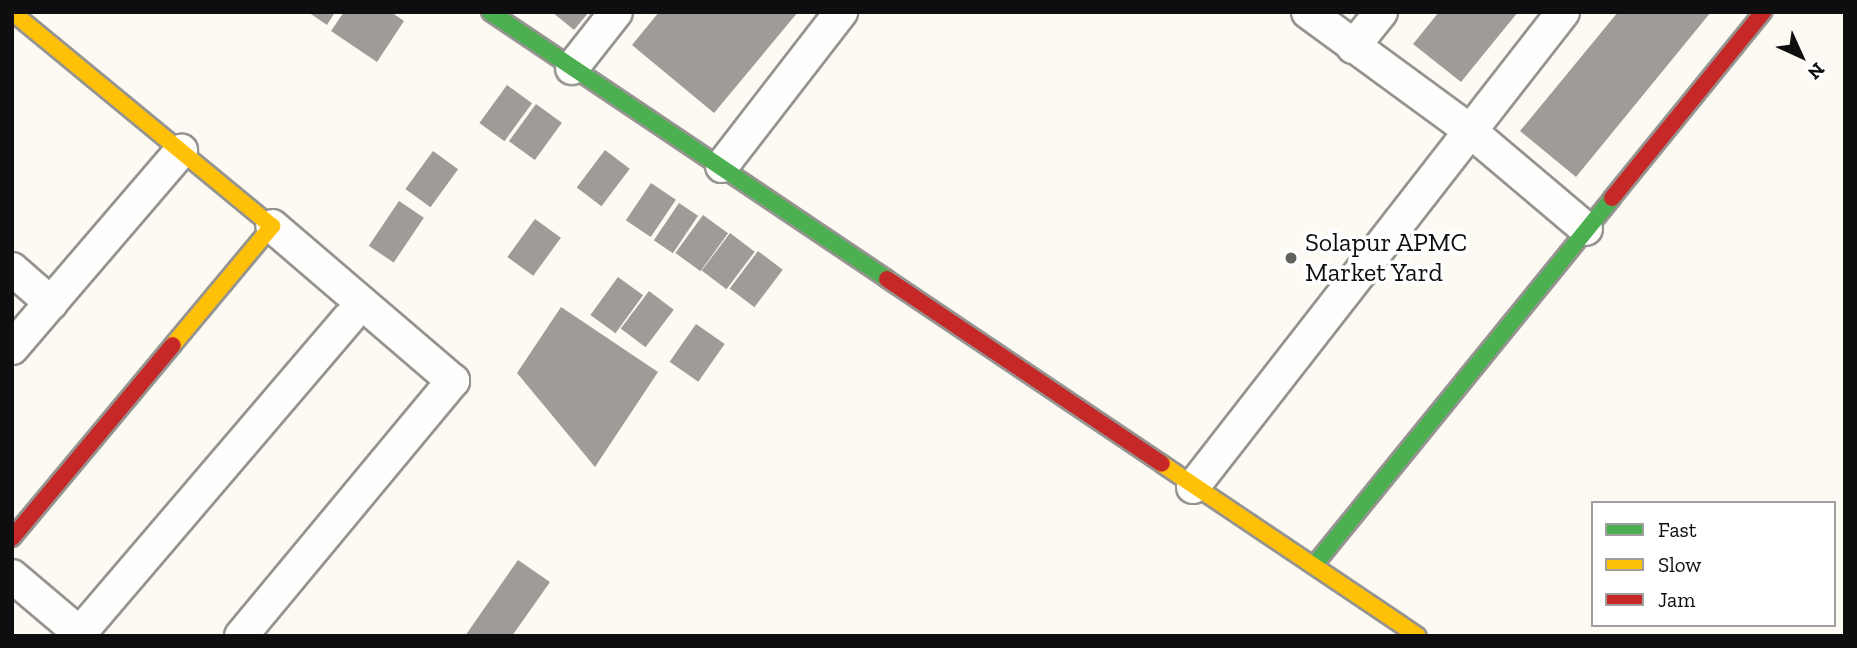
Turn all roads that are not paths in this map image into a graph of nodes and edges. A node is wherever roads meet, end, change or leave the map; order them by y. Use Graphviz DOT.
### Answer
graph roads {
  1 [pos="12,12"];
  2 [pos="490,12"];
  3 [pos="616,12"];
  4 [pos="841,12"];
  5 [pos="1308,12"];
  6 [pos="1381,12"];
  7 [pos="1563,12"];
  8 [pos="1763,12"];
  9 [pos="1353,47"];
  10 [pos="572,68"];
  11 [pos="1469,130"];
  12 [pos="181,151"];
  13 [pos="722,166"];
  14 [pos="272,226"];
  15 [pos="1586,229"];
  16 [pos="12,270"];
  17 [pos="51,303"];
  18 [pos="348,319"];
  19 [pos="12,348"];
  20 [pos="1193,487"];
  21 [pos="12,538"];
  22 [pos="1315,564"];
  23 [pos="12,576"];
  24 [pos="81,634"];
  25 [pos="240,636"];
  26 [pos="1418,636"];
  1 -- 12 [label="street"];
  2 -- 10 [label="street"];
  3 -- 10 [label="street"];
  4 -- 13 [label="street"];
  5 -- 9 [label="street"];
  6 -- 9 [label="street"];
  7 -- 11 [label="street"];
  8 -- 15 [label="street"];
  9 -- 11 [label="street"];
  10 -- 13 [label="street"];
  11 -- 15 [label="street"];
  11 -- 20 [label="street"];
  12 -- 14 [label="street"];
  12 -- 17 [label="street"];
  13 -- 20 [label="street"];
  14 -- 21 [label="street"];
  14 -- 25 [label="street"];
  15 -- 22 [label="street"];
  16 -- 17 [label="street"];
  17 -- 19 [label="street"];
  18 -- 24 [label="street"];
  20 -- 22 [label="street"];
  22 -- 26 [label="street"];
  23 -- 24 [label="street"];
}
